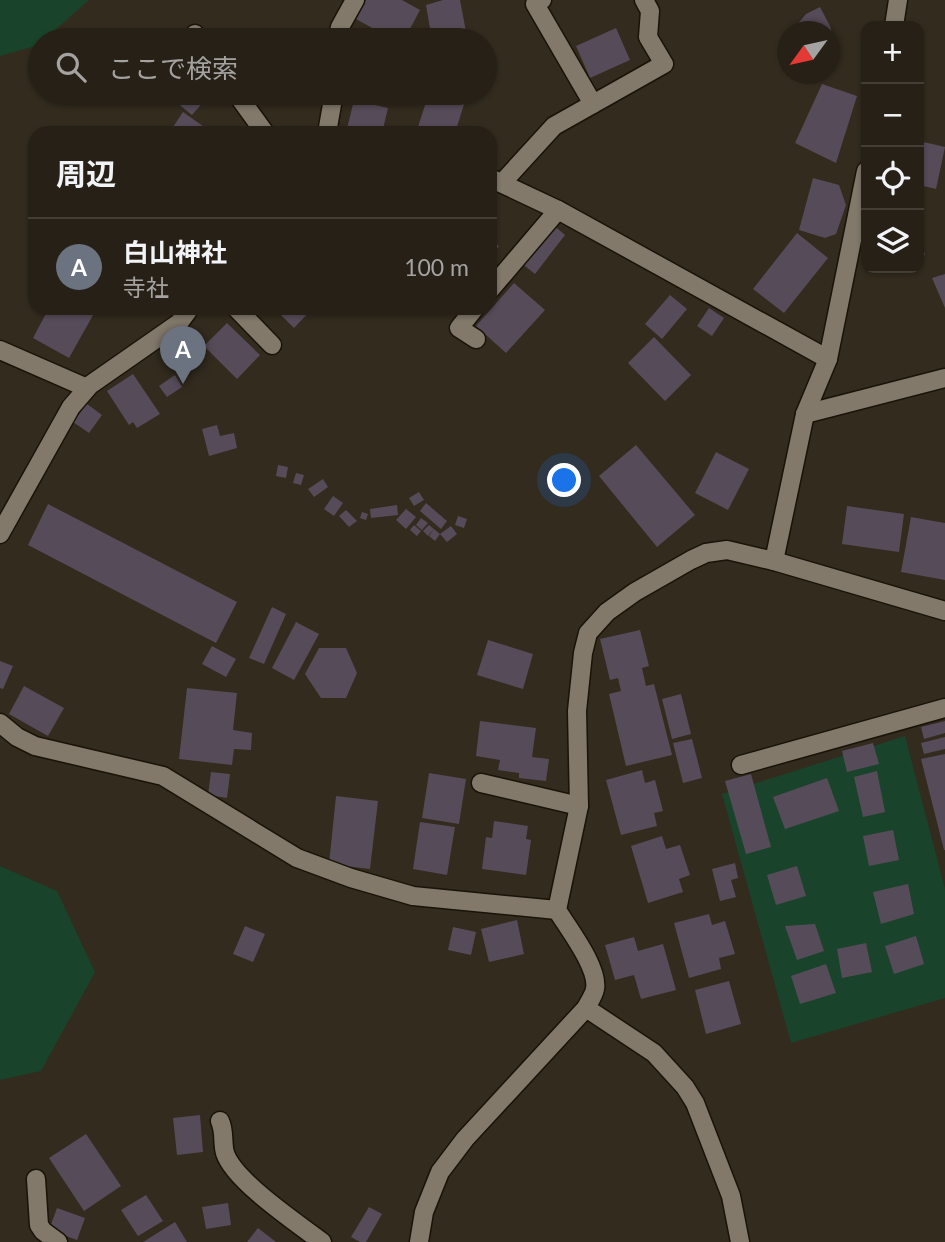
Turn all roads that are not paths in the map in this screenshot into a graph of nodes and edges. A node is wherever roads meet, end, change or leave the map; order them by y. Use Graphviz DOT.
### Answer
graph roads {
  1 [pos="355,0"];
  2 [pos="542,0"];
  3 [pos="643,0"];
  4 [pos="898,0"];
  5 [pos="895,21"];
  6 [pos="340,28"];
  7 [pos="593,104"];
  8 [pos="245,105"];
  9 [pos="332,105"];
  10 [pos="260,126"];
  11 [pos="328,126"];
  12 [pos="497,179"];
  13 [pos="497,180"];
  14 [pos="861,196"];
  15 [pos="558,210"];
  16 [pos="497,282"];
  17 [pos="185,315"];
  18 [pos="243,315"];
  19 [pos="469,315"];
  20 [pos="476,340"];
  21 [pos="272,345"];
  22 [pos="0,350"];
  23 [pos="828,359"];
  24 [pos="945,378"];
  25 [pos="87,388"];
  26 [pos="805,414"];
  27 [pos="0,534"];
  28 [pos="774,561"];
  29 [pos="945,611"];
  30 [pos="945,708"];
  31 [pos="0,723"];
  32 [pos="741,765"];
  33 [pos="481,783"];
  34 [pos="579,806"];
  35 [pos="557,910"];
  36 [pos="586,1008"];
  37 [pos="219,1121"];
  38 [pos="36,1179"];
  39 [pos="58,1242"];
  40 [pos="321,1242"];
  41 [pos="419,1242"];
  42 [pos="740,1242"];
  1 -- 6 [label="street"];
  2 -- 7 [label="street"];
  3 -- 7 [label="street"];
  4 -- 5 [label="street"];
  7 -- 12 [label="street"];
  8 -- 10 [label="street"];
  9 -- 11 [label="street"];
  13 -- 15 [label="street"];
  14 -- 23 [label="street"];
  15 -- 16 [label="street"];
  15 -- 23 [label="street"];
  17 -- 25 [label="street"];
  18 -- 21 [label="street"];
  19 -- 20 [label="street"];
  22 -- 25 [label="street"];
  23 -- 26 [label="street"];
  24 -- 26 [label="street"];
  25 -- 27 [label="street"];
  26 -- 28 [label="street"];
  28 -- 29 [label="street"];
  28 -- 34 [label="street"];
  30 -- 32 [label="street"];
  31 -- 35 [label="street"];
  33 -- 34 [label="street"];
  34 -- 35 [label="street"];
  35 -- 36 [label="street"];
  36 -- 41 [label="street"];
  36 -- 42 [label="street"];
  37 -- 40 [label="street"];
  38 -- 39 [label="street"];
}
